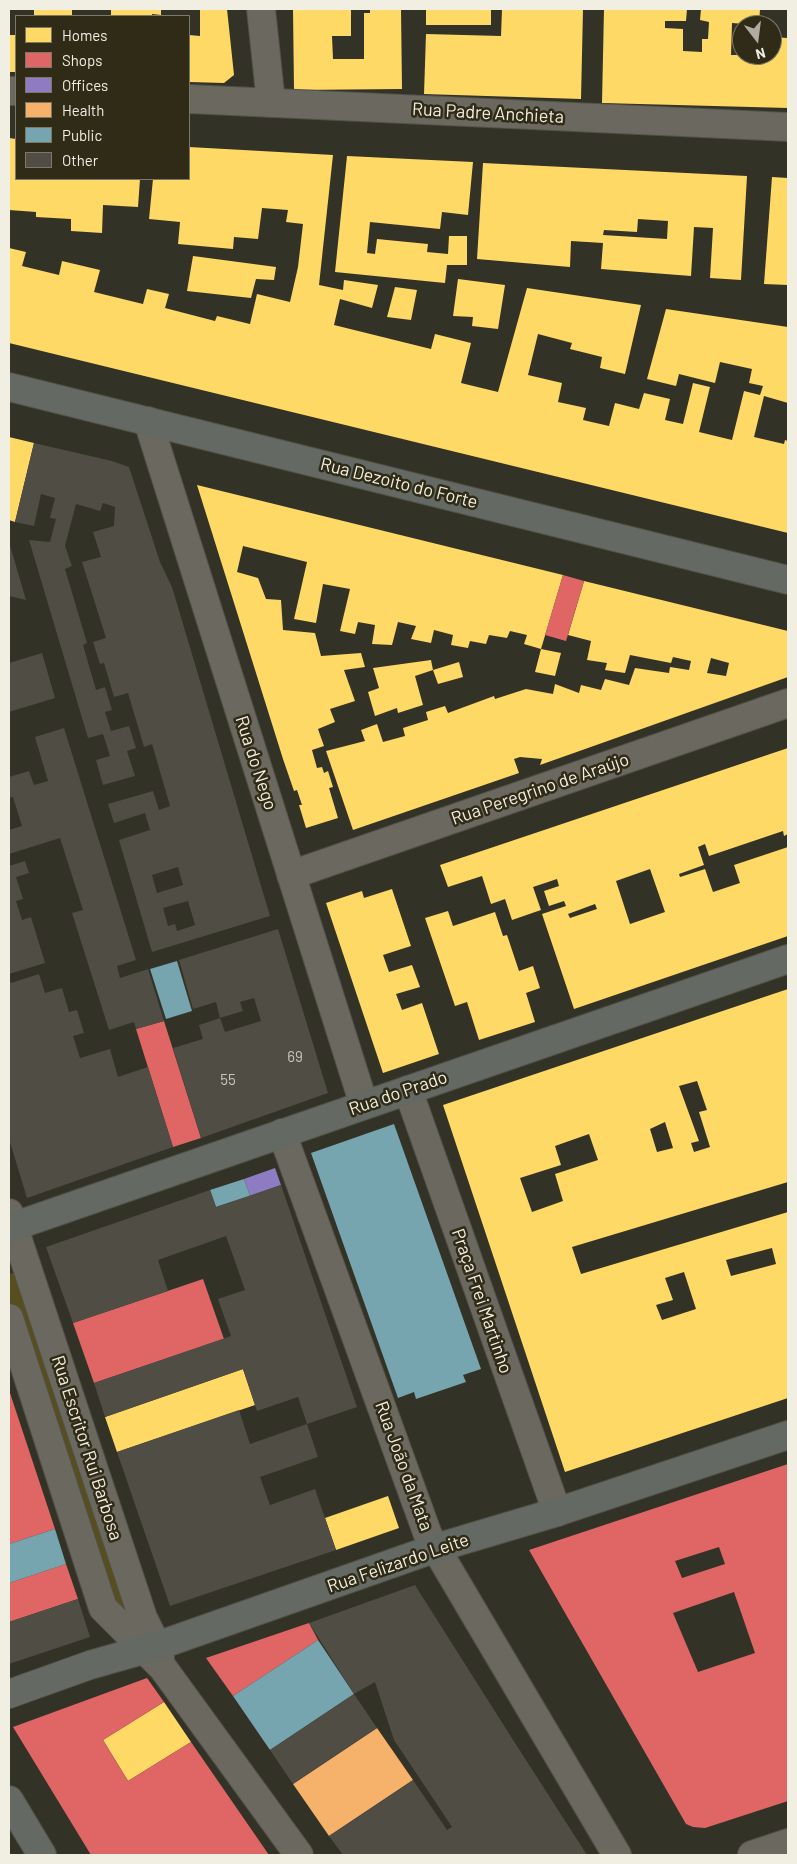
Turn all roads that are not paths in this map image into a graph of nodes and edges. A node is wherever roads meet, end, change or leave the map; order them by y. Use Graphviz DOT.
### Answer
graph roads {
  1 [pos="261,9"];
  2 [pos="190,99"];
  3 [pos="271,103"];
  4 [pos="788,127"];
  5 [pos="9,387"];
  6 [pos="148,422"];
  7 [pos="788,580"];
  8 [pos="788,703"];
  9 [pos="291,875"];
  10 [pos="788,959"];
  11 [pos="408,1090"];
  12 [pos="364,1105"];
  13 [pos="282,1133"];
  14 [pos="10,1222"];
  15 [pos="9,1318"];
  16 [pos="788,1435"];
  17 [pos="557,1512"];
  18 [pos="436,1548"];
  19 [pos="154,1655"];
  20 [pos="9,1694"];
  21 [pos="9,1800"];
  22 [pos="788,1843"];
  23 [pos="42,1855"];
  24 [pos="299,1855"];
  25 [pos="616,1855"];
  26 [pos="752,1855"];
  1 -- 3 [label="street"];
  2 -- 3 [label="street, Rua Padre Anchieta"];
  3 -- 4 [label="street, Rua Padre Anchieta"];
  5 -- 6 [label="main road, Rua Dezoito do Forte"];
  6 -- 7 [label="main road, Rua Dezoito do Forte"];
  6 -- 9 [label="street, Rua do Nego"];
  8 -- 9 [label="street, Rua Peregrino de Araújo"];
  9 -- 12 [label="street, Rua do Nego"];
  10 -- 11 [label="main road, Rua do Prado"];
  11 -- 12 [label="main road, Rua do Prado"];
  11 -- 17 [label="street, Praça Frei Martinho"];
  12 -- 13 [label="main road, Rua do Prado"];
  13 -- 14 [label="main road, Rua do Prado"];
  13 -- 18 [label="street, Rua João da Mata"];
  14 -- 19 [label="street, Rua Escritor Rui Barbosa"];
  15 -- 19 [label="street, Rua Escritor Rui Barbosa"];
  16 -- 17 [label="main road, Rua Felizardo Leite"];
  17 -- 18 [label="main road, Rua Felizardo Leite"];
  18 -- 19 [label="main road, Rua Felizardo Leite"];
  18 -- 25 [label="street, Rua João da Mata"];
  19 -- 20 [label="main road, Rua Felizardo Leite"];
  19 -- 24 [label="street, Rua Escritor Rui Barbosa"];
  21 -- 23 [label="main road"];
  22 -- 26 [label="street"];
}
